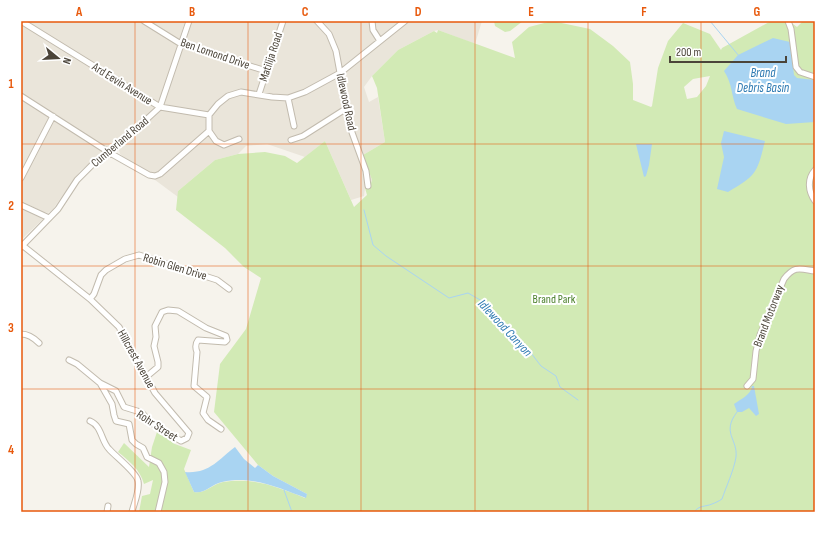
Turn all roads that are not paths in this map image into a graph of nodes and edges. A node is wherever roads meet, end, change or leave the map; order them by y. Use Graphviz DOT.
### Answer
graph roads {
  1 [pos="21,21"];
  2 [pos="144,21"];
  3 [pos="189,21"];
  4 [pos="283,21"];
  5 [pos="317,21"];
  6 [pos="372,21"];
  7 [pos="405,21"];
  8 [pos="788,21"];
  9 [pos="380,41"];
  10 [pos="181,44"];
  11 [pos="266,71"];
  12 [pos="340,73"];
  13 [pos="815,77"];
  14 [pos="259,94"];
  15 [pos="21,96"];
  16 [pos="288,98"];
  17 [pos="160,107"];
  18 [pos="347,108"];
  19 [pos="210,115"];
  20 [pos="53,116"];
  21 [pos="294,126"];
  22 [pos="209,131"];
  23 [pos="239,139"];
  24 [pos="291,140"];
  25 [pos="110,153"];
  26 [pos="815,170"];
  27 [pos="21,178"];
  28 [pos="368,186"];
  29 [pos="815,201"];
  30 [pos="21,205"];
  31 [pos="49,218"];
  32 [pos="22,246"];
  33 [pos="815,270"];
  34 [pos="229,289"];
  35 [pos="90,299"];
  36 [pos="21,334"];
  37 [pos="39,343"];
  38 [pos="69,360"];
  39 [pos="146,376"];
  40 [pos="100,383"];
  41 [pos="747,386"];
  42 [pos="90,421"];
  43 [pos="220,429"];
  44 [pos="188,433"];
  45 [pos="108,506"];
  46 [pos="107,512"];
  47 [pos="132,512"];
  48 [pos="158,512"];
  1 -- 17 [label="street, Ard Eevin Avenue"];
  2 -- 10 [label="street, Ben Lomond Drive"];
  3 -- 10 [label="street, Cumberland Road"];
  4 -- 11 [label="street, Matilija Road"];
  5 -- 12 [label="street, Idlewood Road"];
  6 -- 9 [label="street"];
  7 -- 9 [label="street"];
  8 -- 13 [label="street"];
  9 -- 12 [label="street"];
  10 -- 11 [label="street, Ben Lomond Drive"];
  10 -- 17 [label="street, Cumberland Road"];
  11 -- 14 [label="street, Matilija Road"];
  12 -- 16 [label="street"];
  12 -- 18 [label="street, Idlewood Road"];
  14 -- 16 [label="street"];
  14 -- 19 [label="street"];
  15 -- 20 [label="street"];
  16 -- 21 [label="street"];
  17 -- 19 [label="street, Ard Eevin Avenue"];
  17 -- 25 [label="street, Cumberland Road"];
  18 -- 24 [label="street"];
  18 -- 28 [label="street, Idlewood Road"];
  19 -- 22 [label="street"];
  20 -- 25 [label="street"];
  20 -- 27 [label="street"];
  22 -- 23 [label="street"];
  22 -- 25 [label="street"];
  25 -- 31 [label="street, Cumberland Road"];
  26 -- 29 [label="street"];
  30 -- 31 [label="street"];
  31 -- 32 [label="street, Cumberland Road"];
  32 -- 35 [label="street, Hillcrest Avenue"];
  33 -- 41 [label="street, Brand Motorway"];
  34 -- 35 [label="street, Robin Glen Drive"];
  35 -- 39 [label="street, Hillcrest Avenue"];
  36 -- 37 [label="street"];
  38 -- 40 [label="street, Rohr Street"];
  39 -- 43 [label="street"];
  39 -- 44 [label="street, Hillcrest Avenue"];
  40 -- 44 [label="street, Rohr Street"];
  40 -- 48 [label="street"];
  42 -- 47 [label="street"];
  45 -- 46 [label="street"];
}
